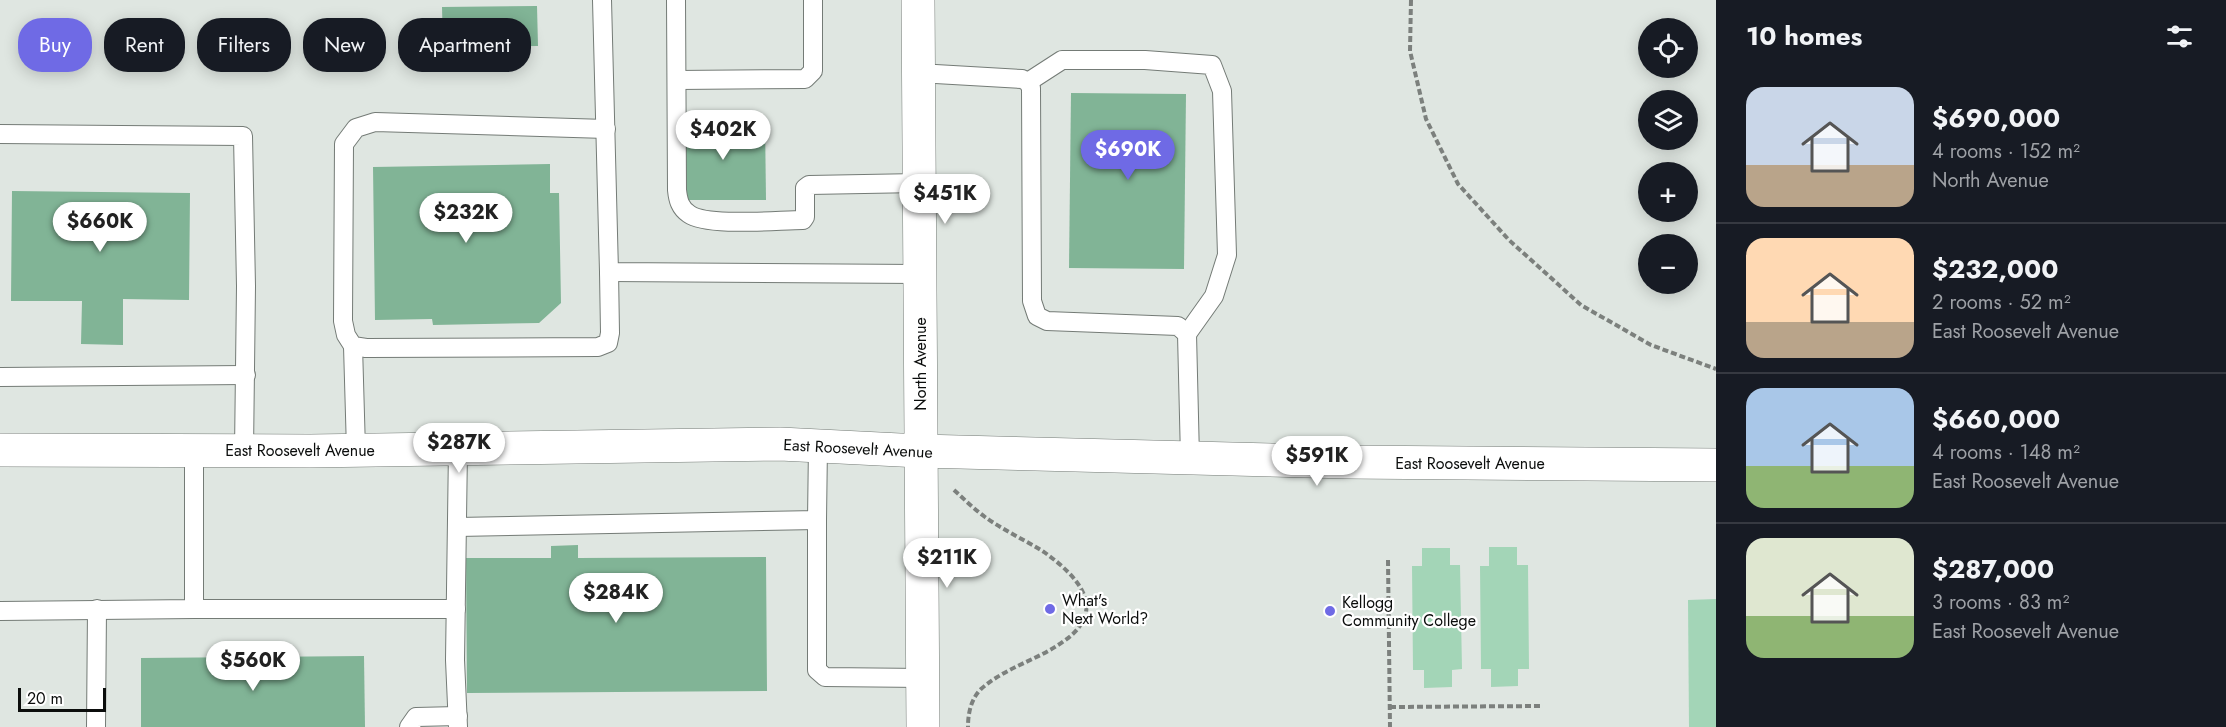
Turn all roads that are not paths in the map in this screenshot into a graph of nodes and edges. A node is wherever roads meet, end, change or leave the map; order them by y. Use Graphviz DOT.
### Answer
graph roads {
  1 [pos="602,0"];
  2 [pos="676,0"];
  3 [pos="813,0"];
  4 [pos="918,0"];
  5 [pos="918,73"];
  6 [pos="677,80"];
  7 [pos="1028,82"];
  8 [pos="606,129"];
  9 [pos="0,134"];
  10 [pos="919,183"];
  11 [pos="609,272"];
  12 [pos="919,274"];
  13 [pos="1187,334"];
  14 [pos="353,346"];
  15 [pos="246,375"];
  16 [pos="0,376"];
  17 [pos="818,446"];
  18 [pos="458,449"];
  19 [pos="0,450"];
  20 [pos="357,450"];
  21 [pos="194,451"];
  22 [pos="244,451"];
  23 [pos="920,451"];
  24 [pos="1190,458"];
  25 [pos="1716,465"];
  26 [pos="818,520"];
  27 [pos="457,527"];
  28 [pos="98,609"];
  29 [pos="194,609"];
  30 [pos="456,609"];
  31 [pos="0,611"];
  32 [pos="922,678"];
  33 [pos="458,722"];
  34 [pos="96,727"];
  35 [pos="409,727"];
  36 [pos="923,727"];
  1 -- 8 [label="lane"];
  2 -- 6 [label="lane"];
  3 -- 6 [label="lane"];
  4 -- 5 [label="street, North Avenue"];
  5 -- 7 [label="lane"];
  5 -- 10 [label="street, North Avenue"];
  6 -- 10 [label="lane"];
  7 -- 13 [label="lane"];
  7 -- 13 [label="lane"];
  8 -- 11 [label="lane"];
  8 -- 14 [label="lane"];
  9 -- 15 [label="lane"];
  10 -- 12 [label="street, North Avenue"];
  11 -- 12 [label="lane"];
  11 -- 14 [label="lane"];
  12 -- 23 [label="street, North Avenue"];
  13 -- 24 [label="lane"];
  14 -- 20 [label="lane"];
  15 -- 16 [label="lane"];
  15 -- 22 [label="lane"];
  17 -- 18 [label="street, East Roosevelt Avenue"];
  17 -- 23 [label="street, East Roosevelt Avenue"];
  17 -- 26 [label="lane"];
  18 -- 20 [label="street, East Roosevelt Avenue"];
  18 -- 27 [label="lane"];
  19 -- 21 [label="street, East Roosevelt Avenue"];
  20 -- 22 [label="street, East Roosevelt Avenue"];
  21 -- 22 [label="street, East Roosevelt Avenue"];
  21 -- 29 [label="lane"];
  23 -- 24 [label="street, East Roosevelt Avenue"];
  23 -- 32 [label="street, North Avenue"];
  24 -- 25 [label="street, East Roosevelt Avenue"];
  26 -- 27 [label="lane"];
  26 -- 32 [label="lane"];
  27 -- 30 [label="lane"];
  28 -- 29 [label="lane"];
  28 -- 31 [label="lane"];
  28 -- 34 [label="lane"];
  29 -- 30 [label="lane"];
  30 -- 33 [label="lane"];
  32 -- 36 [label="street, North Avenue"];
  33 -- 35 [label="lane"];
}
